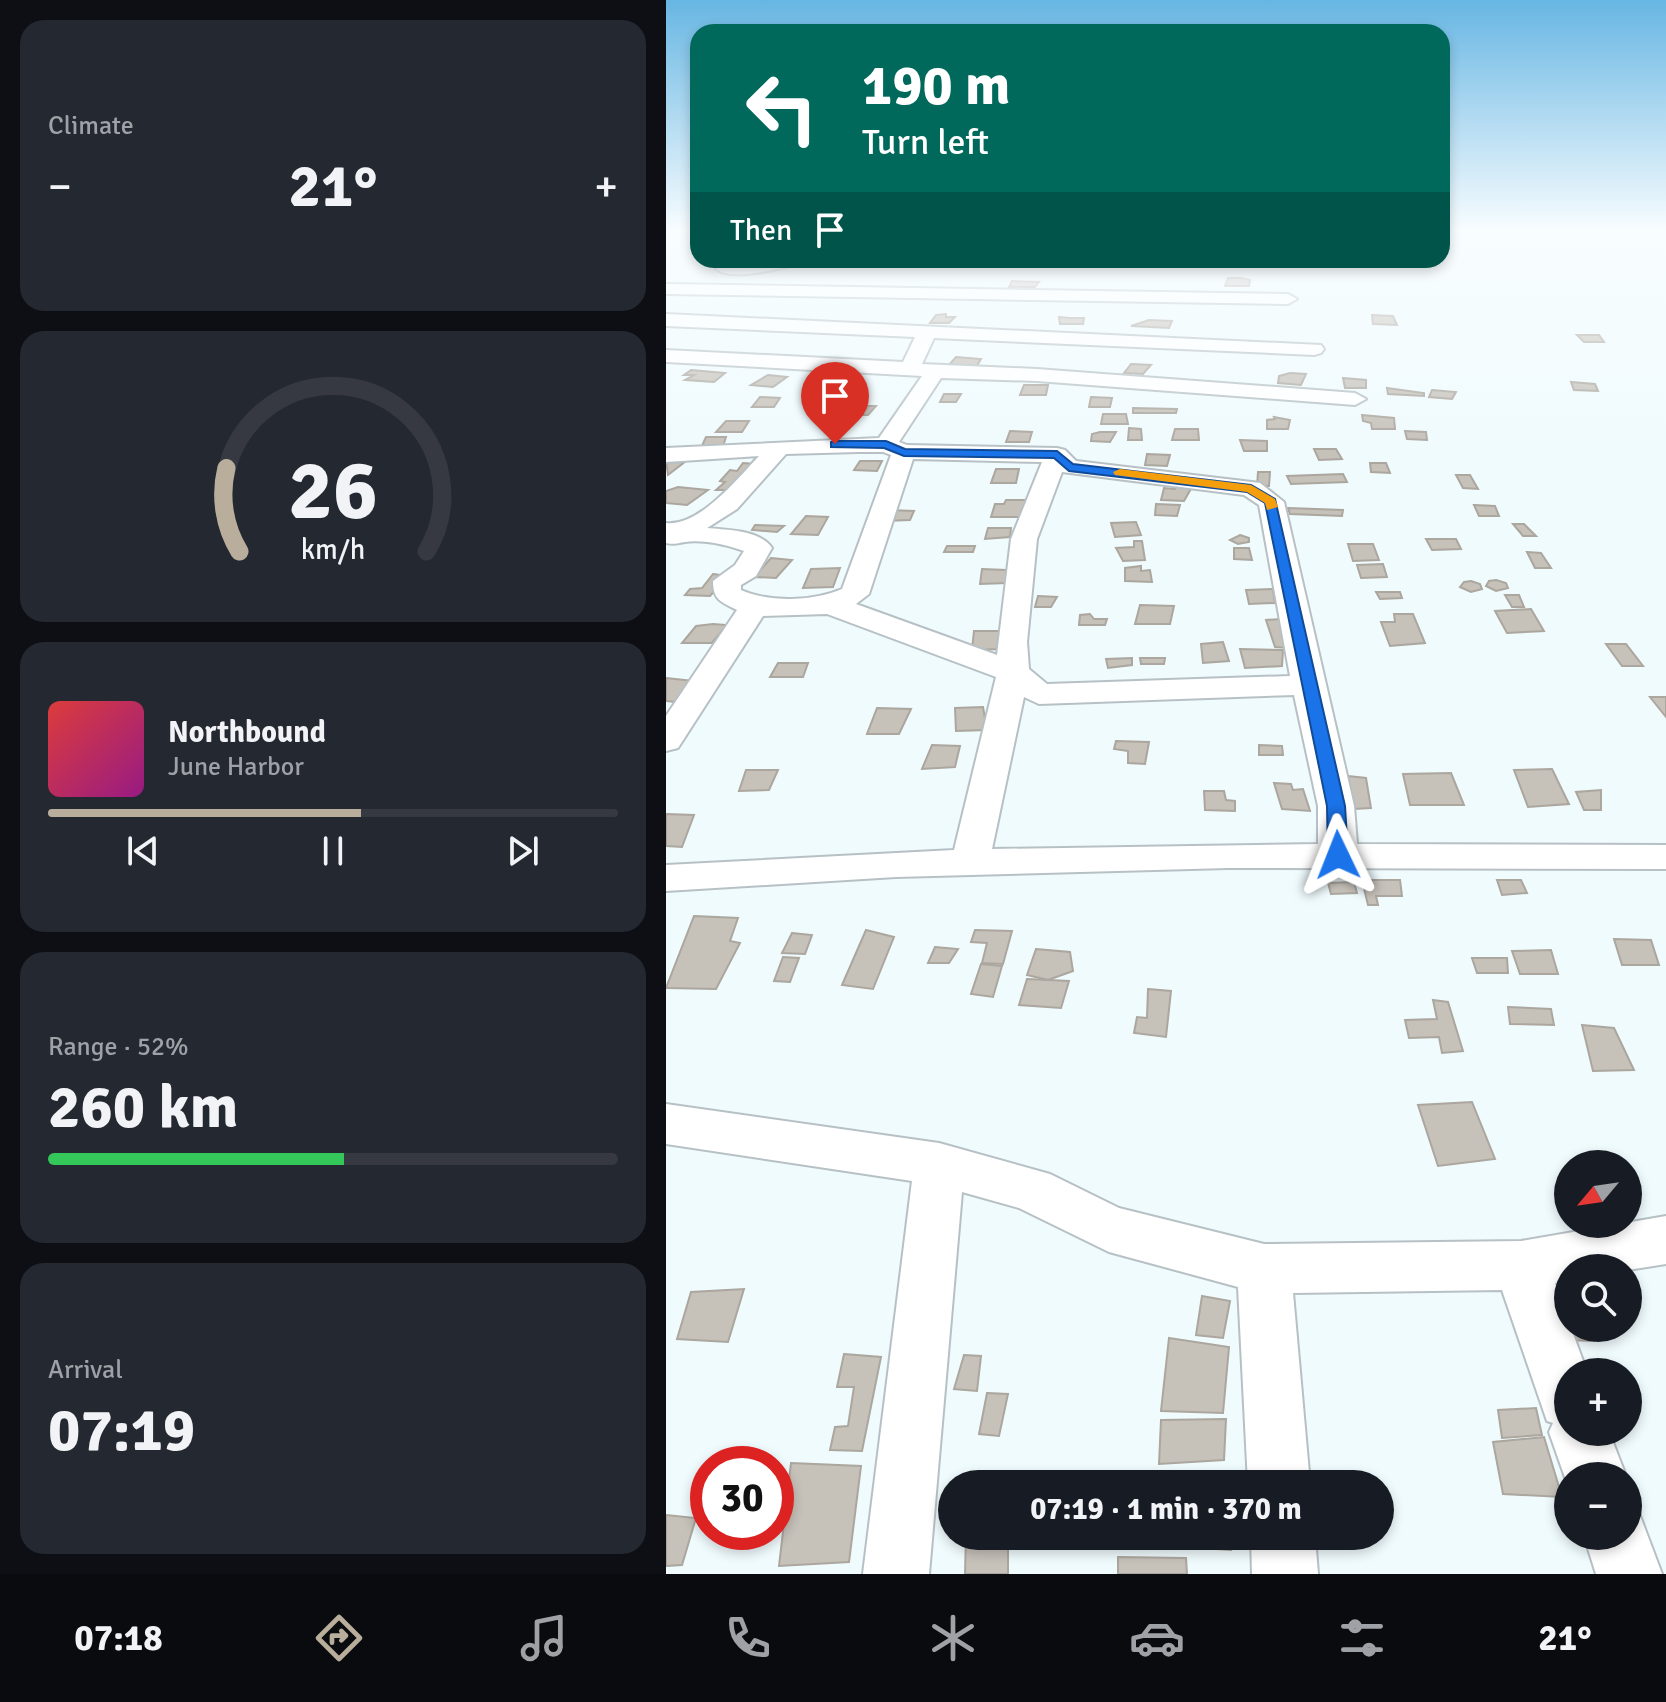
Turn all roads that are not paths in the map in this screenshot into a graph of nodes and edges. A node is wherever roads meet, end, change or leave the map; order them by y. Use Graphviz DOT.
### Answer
graph roads {
  1 [pos="1247,304"];
  2 [pos="666,320"];
  3 [pos="927,330"];
  4 [pos="1257,346"];
  5 [pos="1314,349"];
  6 [pos="666,356"];
  7 [pos="909,368"];
  8 [pos="934,373"];
  9 [pos="1355,399"];
  10 [pos="895,448"];
  11 [pos="777,450"];
  12 [pos="666,455"];
  13 [pos="1057,455"];
  14 [pos="670,538"];
  15 [pos="830,605"];
  16 [pos="754,607"];
  17 [pos="1013,672"];
  18 [pos="1308,685"];
  19 [pos="666,741"];
  20 [pos="1338,855"];
  21 [pos="1666,857"];
  22 [pos="970,863"];
  23 [pos="666,878"];
  24 [pos="666,1124"];
  25 [pos="939,1164"];
  26 [pos="1666,1240"];
  27 [pos="1521,1265"];
  28 [pos="1264,1269"];
  29 [pos="1554,1360"];
  30 [pos="1278,1470"];
  31 [pos="1284,1550"];
  32 [pos="1621,1550"];
  33 [pos="896,1574"];
  34 [pos="1285,1574"];
  35 [pos="1629,1574"];
  1 -- 4 [label="street"];
  2 -- 3 [label="street"];
  3 -- 4 [label="street"];
  3 -- 7 [label="street"];
  4 -- 5 [label="street"];
  6 -- 7 [label="street"];
  7 -- 8 [label="street"];
  8 -- 9 [label="street"];
  8 -- 10 [label="street"];
  10 -- 11 [label="street"];
  10 -- 13 [label="street"];
  10 -- 15 [label="street"];
  11 -- 12 [label="street"];
  11 -- 14 [label="street"];
  13 -- 17 [label="street"];
  13 -- 18 [label="street"];
  14 -- 16 [label="street"];
  15 -- 16 [label="street"];
  15 -- 17 [label="street"];
  16 -- 19 [label="street"];
  17 -- 18 [label="street"];
  17 -- 22 [label="street"];
  18 -- 20 [label="street"];
  20 -- 21 [label="street"];
  20 -- 22 [label="street"];
  22 -- 23 [label="street"];
  24 -- 25 [label="street"];
  25 -- 28 [label="street"];
  25 -- 33 [label="street"];
  26 -- 27 [label="street"];
  27 -- 28 [label="street"];
  27 -- 29 [label="street"];
  28 -- 30 [label="street"];
  31 -- 34 [label="street"];
  32 -- 35 [label="street"];
}
